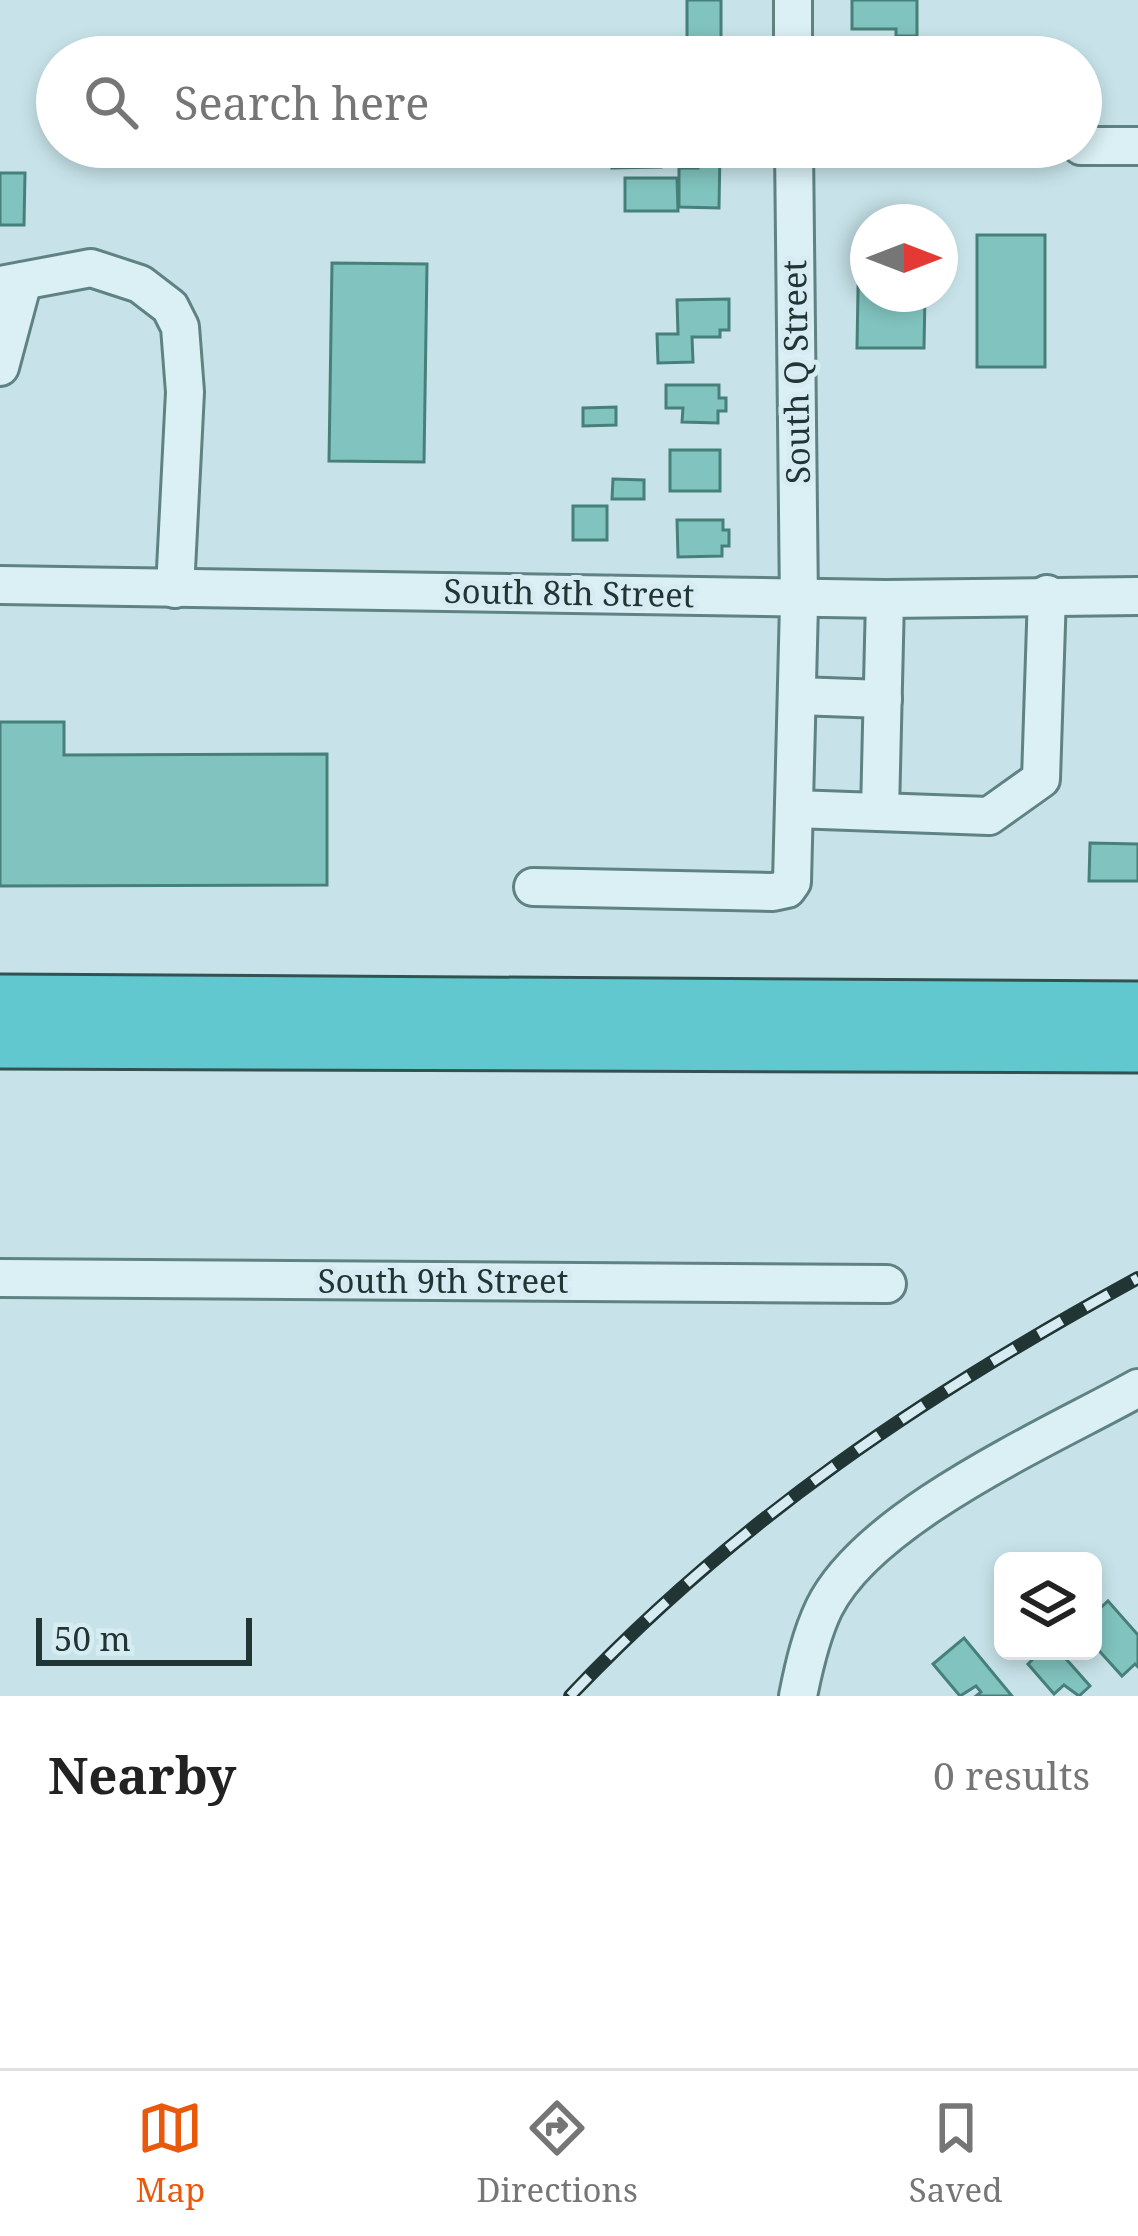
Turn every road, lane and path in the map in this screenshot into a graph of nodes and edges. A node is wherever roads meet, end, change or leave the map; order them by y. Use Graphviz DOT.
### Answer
graph roads {
  1 [pos="793,0"];
  2 [pos="793,36"];
  3 [pos="1102,146"];
  4 [pos="1138,146"];
  5 [pos="794,168"];
  6 [pos="11,283"];
  7 [pos="0,367"];
  8 [pos="0,585"];
  9 [pos="176,589"];
  10 [pos="1048,595"];
  11 [pos="1138,596"];
  12 [pos="799,597"];
  13 [pos="885,599"];
  14 [pos="797,696"];
  15 [pos="883,699"];
  16 [pos="794,809"];
  17 [pos="880,812"];
  18 [pos="533,887"];
  19 [pos="0,1001"];
  20 [pos="1138,1007"];
  21 [pos="0,1042"];
  22 [pos="1138,1046"];
  23 [pos="0,1278"];
  24 [pos="886,1284"];
  25 [pos="1138,1388"];
  26 [pos="799,1696"];
  1 -- 2 [label="street"];
  3 -- 4 [label="street"];
  5 -- 12 [label="street, South Q Street"];
  6 -- 7 [label="street"];
  6 -- 9 [label="street"];
  8 -- 9 [label="street, South 8th Street"];
  9 -- 12 [label="street, South 8th Street"];
  10 -- 11 [label="street, South 8th Street"];
  10 -- 13 [label="street, South 8th Street"];
  10 -- 17 [label="street"];
  12 -- 13 [label="street, South 8th Street"];
  12 -- 14 [label="street, South Q Street"];
  13 -- 15 [label="street"];
  14 -- 15 [label="street"];
  14 -- 16 [label="street, South Q Street"];
  15 -- 17 [label="street"];
  16 -- 17 [label="street"];
  16 -- 18 [label="street, South Q Street"];
  19 -- 20 [label="highway"];
  21 -- 22 [label="highway"];
  23 -- 24 [label="street, South 9th Street"];
  25 -- 26 [label="street"];
}
